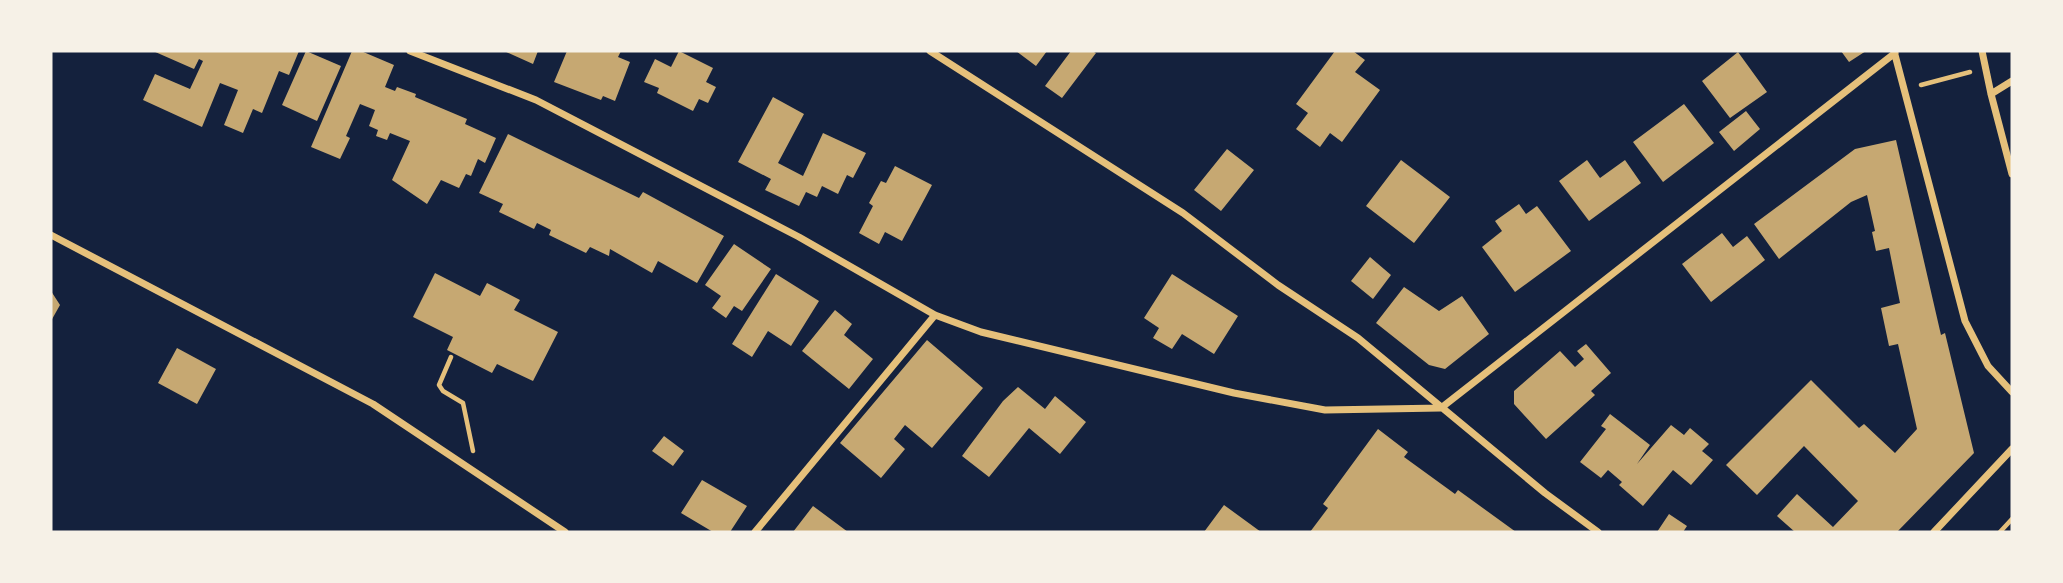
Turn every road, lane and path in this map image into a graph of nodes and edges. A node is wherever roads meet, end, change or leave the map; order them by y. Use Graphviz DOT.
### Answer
graph roads {
  1 [pos="410,51"];
  2 [pos="930,51"];
  3 [pos="1982,51"];
  4 [pos="1895,52"];
  5 [pos="1986,68"];
  6 [pos="2012,81"];
  7 [pos="1904,89"];
  8 [pos="1991,94"];
  9 [pos="2012,174"];
  10 [pos="51,235"];
  11 [pos="935,315"];
  12 [pos="451,358"];
  13 [pos="2012,392"];
  14 [pos="1441,408"];
  15 [pos="2012,449"];
  16 [pos="469,469"];
  17 [pos="2012,517"];
  18 [pos="565,532"];
  19 [pos="755,532"];
  20 [pos="1598,532"];
  21 [pos="1934,532"];
  22 [pos="2000,532"];
  1 -- 11 [label="street"];
  2 -- 14 [label="street"];
  3 -- 5 [label="street"];
  4 -- 7 [label="street"];
  4 -- 14 [label="street"];
  5 -- 7 [label="path"];
  5 -- 8 [label="street"];
  6 -- 8 [label="street"];
  7 -- 13 [label="street"];
  8 -- 9 [label="street"];
  10 -- 16 [label="street"];
  11 -- 14 [label="street"];
  11 -- 19 [label="street"];
  12 -- 16 [label="path"];
  14 -- 20 [label="street"];
  15 -- 21 [label="street"];
  16 -- 18 [label="street"];
  17 -- 22 [label="path"];
}
